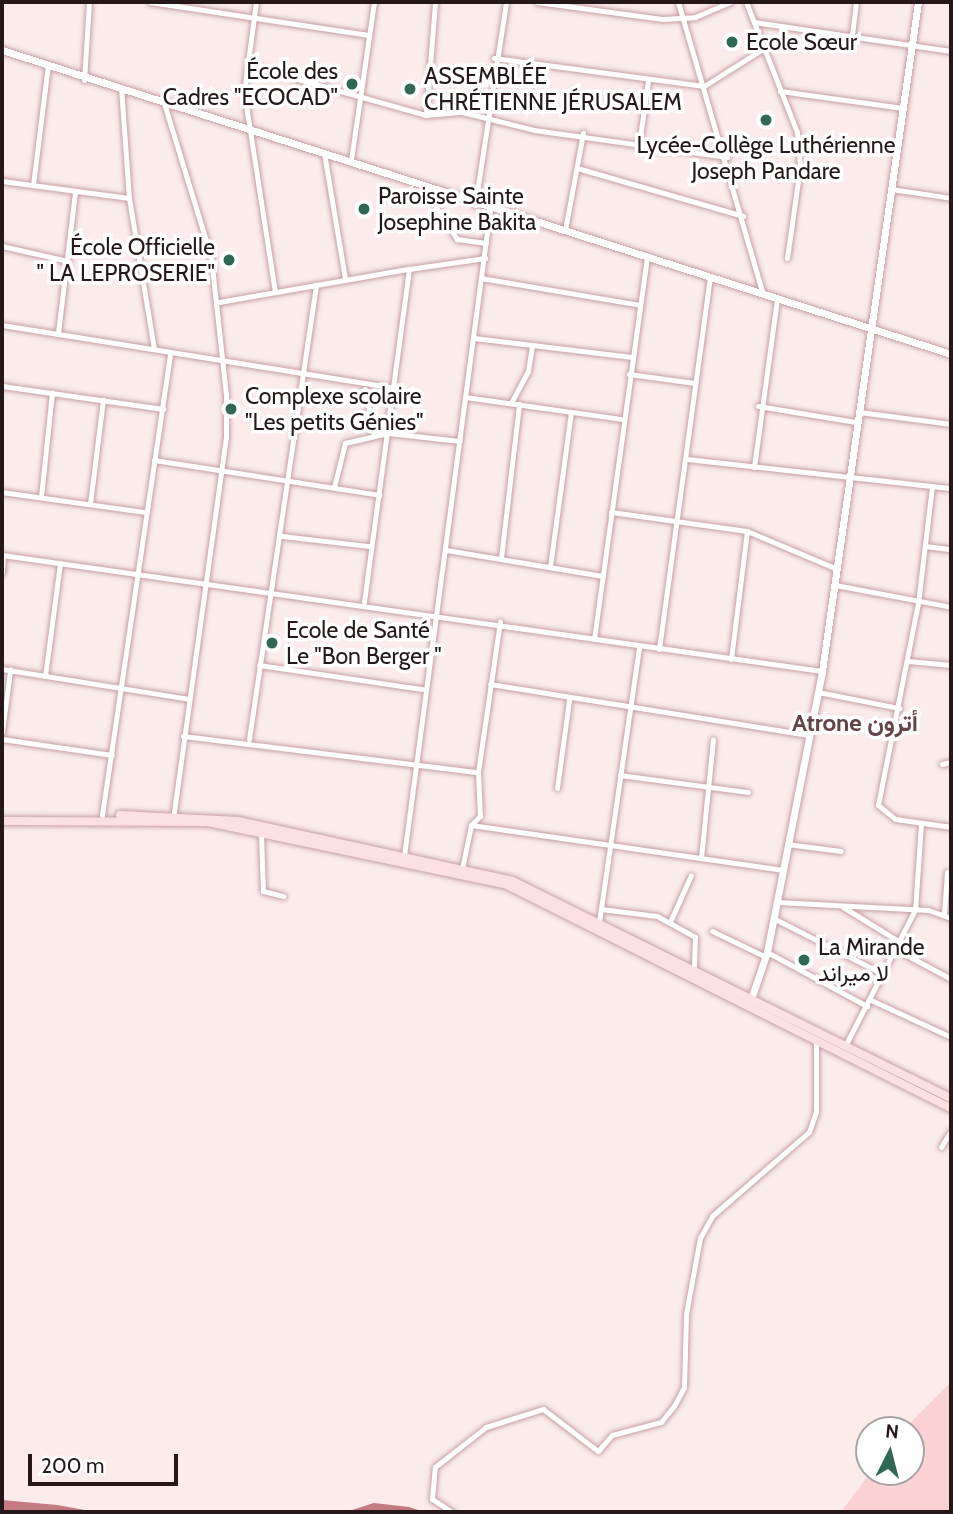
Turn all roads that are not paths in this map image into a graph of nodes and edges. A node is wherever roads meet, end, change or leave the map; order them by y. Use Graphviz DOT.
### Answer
graph roads {
  1 [pos="89,2"];
  2 [pos="149,2"];
  3 [pos="256,2"];
  4 [pos="374,2"];
  5 [pos="435,2"];
  6 [pos="506,2"];
  7 [pos="539,2"];
  8 [pos="678,2"];
  9 [pos="731,2"];
  10 [pos="746,2"];
  11 [pos="856,2"];
  12 [pos="918,2"];
  13 [pos="253,18"];
  14 [pos="682,19"];
  15 [pos="754,22"];
  16 [pos="369,35"];
  17 [pos="852,36"];
  18 [pos="913,45"];
  19 [pos="764,48"];
  20 [pos="2,50"];
  21 [pos="951,51"];
  22 [pos="494,58"];
  23 [pos="48,65"];
  24 [pos="248,65"];
  25 [pos="84,80"];
  26 [pos="648,81"];
  27 [pos="704,86"];
  28 [pos="121,87"];
  29 [pos="780,91"];
  30 [pos="362,99"];
  31 [pos="163,100"];
  32 [pos="903,108"];
  33 [pos="426,115"];
  34 [pos="488,121"];
  35 [pos="248,125"];
  36 [pos="583,132"];
  37 [pos="639,144"];
  38 [pos="324,153"];
  39 [pos="727,157"];
  40 [pos="351,160"];
  41 [pos="577,168"];
  42 [pos="2,181"];
  43 [pos="33,185"];
  44 [pos="422,186"];
  45 [pos="891,189"];
  46 [pos="75,192"];
  47 [pos="129,198"];
  48 [pos="951,198"];
  49 [pos="475,205"];
  50 [pos="490,210"];
  51 [pos="743,216"];
  52 [pos="565,230"];
  53 [pos="486,243"];
  54 [pos="2,246"];
  55 [pos="647,256"];
  56 [pos="485,258"];
  57 [pos="787,258"];
  58 [pos="68,261"];
  59 [pos="409,269"];
  60 [pos="710,277"];
  61 [pos="481,278"];
  62 [pos="345,279"];
  63 [pos="316,285"];
  64 [pos="275,292"];
  65 [pos="763,294"];
  66 [pos="777,298"];
  67 [pos="219,302"];
  68 [pos="640,305"];
  69 [pos="2,325"];
  70 [pos="871,329"];
  71 [pos="58,333"];
  72 [pos="474,338"];
  73 [pos="532,345"];
  74 [pos="154,349"];
  75 [pos="170,352"];
  76 [pos="951,354"];
  77 [pos="632,357"];
  78 [pos="224,362"];
  79 [pos="629,374"];
  80 [pos="302,378"];
  81 [pos="694,383"];
  82 [pos="2,386"];
  83 [pos="394,388"];
  84 [pos="365,389"];
  85 [pos="52,393"];
  86 [pos="465,397"];
  87 [pos="103,400"];
  88 [pos="511,403"];
  89 [pos="519,404"];
  90 [pos="758,407"];
  91 [pos="163,409"];
  92 [pos="571,412"];
  93 [pos="859,412"];
  94 [pos="622,419"];
  95 [pos="856,422"];
  96 [pos="951,424"];
  97 [pos="388,433"];
  98 [pos="374,436"];
  99 [pos="460,441"];
  100 [pos="687,459"];
  101 [pos="154,460"];
  102 [pos="754,467"];
  103 [pos="221,470"];
  104 [pos="849,479"];
  105 [pos="288,480"];
  106 [pos="932,486"];
  107 [pos="334,487"];
  108 [pos="951,488"];
  109 [pos="2,492"];
  110 [pos="379,495"];
  111 [pos="41,497"];
  112 [pos="90,504"];
  113 [pos="145,512"];
  114 [pos="611,512"];
  115 [pos="678,522"];
  116 [pos="747,531"];
  117 [pos="282,536"];
  118 [pos="925,546"];
  119 [pos="369,547"];
  120 [pos="951,549"];
  121 [pos="446,550"];
  122 [pos="2,555"];
  123 [pos="501,558"];
  124 [pos="60,563"];
  125 [pos="550,567"];
  126 [pos="837,569"];
  127 [pos="2,572"];
  128 [pos="137,574"];
  129 [pos="603,576"];
  130 [pos="205,584"];
  131 [pos="835,585"];
  132 [pos="270,591"];
  133 [pos="364,602"];
  134 [pos="918,603"];
  135 [pos="951,607"];
  136 [pos="433,613"];
  137 [pos="500,622"];
  138 [pos="594,639"];
  139 [pos="639,647"];
  140 [pos="659,649"];
  141 [pos="731,659"];
  142 [pos="908,661"];
  143 [pos="259,665"];
  144 [pos="951,665"];
  145 [pos="2,669"];
  146 [pos="10,670"];
  147 [pos="822,671"];
  148 [pos="45,676"];
  149 [pos="490,684"];
  150 [pos="122,687"];
  151 [pos="422,689"];
  152 [pos="818,692"];
  153 [pos="189,699"];
  154 [pos="569,700"];
  155 [pos="629,708"];
  156 [pos="899,708"];
  157 [pos="2,732"];
  158 [pos="807,735"];
  159 [pos="183,736"];
  160 [pos="2,739"];
  161 [pos="249,739"];
  162 [pos="713,740"];
  163 [pos="112,755"];
  164 [pos="951,762"];
  165 [pos="417,763"];
  166 [pos="942,764"];
  167 [pos="478,772"];
  168 [pos="620,775"];
  169 [pos="710,787"];
  170 [pos="556,788"];
  171 [pos="748,792"];
  172 [pos="102,815"];
  173 [pos="173,817"];
  174 [pos="2,819"];
  175 [pos="471,825"];
  176 [pos="921,825"];
  177 [pos="951,827"];
  178 [pos="261,832"];
  179 [pos="787,844"];
  180 [pos="612,846"];
  181 [pos="363,851"];
  182 [pos="841,851"];
  183 [pos="404,856"];
  184 [pos="701,858"];
  185 [pos="462,869"];
  186 [pos="782,870"];
  187 [pos="947,872"];
  188 [pos="691,875"];
  189 [pos="283,896"];
  190 [pos="777,902"];
  191 [pos="840,905"];
  192 [pos="601,909"];
  193 [pos="915,910"];
  194 [pos="944,914"];
  195 [pos="773,918"];
  196 [pos="951,918"];
  197 [pos="598,922"];
  198 [pos="670,922"];
  199 [pos="712,931"];
  200 [pos="900,942"];
  201 [pos="897,950"];
  202 [pos="766,955"];
  203 [pos="694,970"];
  204 [pos="883,974"];
  205 [pos="951,979"];
  206 [pos="871,1000"];
  207 [pos="750,1002"];
  208 [pos="867,1006"];
  209 [pos="951,1037"];
  210 [pos="816,1040"];
  211 [pos="845,1046"];
  212 [pos="951,1098"];
  213 [pos="951,1108"];
  214 [pos="951,1131"];
  215 [pos="941,1147"];
  216 [pos="452,1512"];
  1 -- 25 [label="street"];
  2 -- 13 [label="street"];
  3 -- 13 [label="street"];
  4 -- 16 [label="street"];
  5 -- 33 [label="street"];
  6 -- 22 [label="street"];
  7 -- 14 [label="street"];
  8 -- 14 [label="street"];
  9 -- 14 [label="street"];
  10 -- 15 [label="street"];
  11 -- 17 [label="street"];
  12 -- 18 [label="street"];
  13 -- 16 [label="street"];
  13 -- 24 [label="street"];
  14 -- 27 [label="street"];
  15 -- 17 [label="street"];
  15 -- 19 [label="street"];
  16 -- 30 [label="street"];
  17 -- 18 [label="street"];
  18 -- 21 [label="street"];
  18 -- 32 [label="street"];
  19 -- 27 [label="street"];
  19 -- 29 [label="street"];
  20 -- 23 [label="street"];
  22 -- 26 [label="street"];
  22 -- 34 [label="street"];
  23 -- 25 [label="street"];
  23 -- 43 [label="street"];
  24 -- 30 [label="street"];
  24 -- 35 [label="street"];
  25 -- 28 [label="street"];
  26 -- 27 [label="street"];
  26 -- 37 [label="street"];
  27 -- 39 [label="street"];
  28 -- 31 [label="street"];
  28 -- 47 [label="street"];
  29 -- 32 [label="street"];
  29 -- 57 [label="street"];
  30 -- 33 [label="street"];
  30 -- 40 [label="street"];
  31 -- 35 [label="street"];
  31 -- 67 [label="street"];
  32 -- 45 [label="street"];
  33 -- 34 [label="street"];
  34 -- 36 [label="street"];
  34 -- 49 [label="street"];
  35 -- 38 [label="street"];
  35 -- 64 [label="street"];
  36 -- 37 [label="street"];
  36 -- 41 [label="street"];
  37 -- 39 [label="street"];
  38 -- 40 [label="street"];
  38 -- 62 [label="street"];
  39 -- 51 [label="street"];
  40 -- 44 [label="street"];
  41 -- 51 [label="street"];
  41 -- 52 [label="street"];
  42 -- 43 [label="street"];
  43 -- 46 [label="street"];
  44 -- 49 [label="street"];
  44 -- 53 [label="street"];
  45 -- 48 [label="street"];
  45 -- 70 [label="street"];
  46 -- 47 [label="street"];
  46 -- 58 [label="street"];
  47 -- 74 [label="street"];
  49 -- 50 [label="street"];
  50 -- 52 [label="street"];
  50 -- 53 [label="street"];
  51 -- 65 [label="street"];
  52 -- 55 [label="street"];
  53 -- 56 [label="street"];
  54 -- 58 [label="street"];
  55 -- 60 [label="street"];
  55 -- 68 [label="street"];
  56 -- 59 [label="street"];
  56 -- 61 [label="street"];
  58 -- 71 [label="street"];
  59 -- 62 [label="street"];
  59 -- 83 [label="street"];
  60 -- 65 [label="street"];
  60 -- 81 [label="street"];
  61 -- 68 [label="street"];
  61 -- 72 [label="street"];
  62 -- 63 [label="street"];
  63 -- 64 [label="street"];
  63 -- 80 [label="street"];
  64 -- 67 [label="street"];
  65 -- 66 [label="street"];
  66 -- 70 [label="street"];
  66 -- 90 [label="street"];
  67 -- 78 [label="street"];
  68 -- 77 [label="street"];
  69 -- 71 [label="street"];
  70 -- 76 [label="street"];
  70 -- 93 [label="street"];
  71 -- 74 [label="street"];
  72 -- 73 [label="street"];
  72 -- 86 [label="street"];
  73 -- 77 [label="street"];
  73 -- 88 [label="street"];
  74 -- 75 [label="street"];
  75 -- 78 [label="street"];
  75 -- 91 [label="street"];
  77 -- 79 [label="street"];
  78 -- 80 [label="street"];
  78 -- 103 [label="street"];
  79 -- 81 [label="street"];
  79 -- 94 [label="street"];
  80 -- 83 [label="street"];
  80 -- 105 [label="street"];
  81 -- 100 [label="street"];
  82 -- 85 [label="street"];
  83 -- 97 [label="street"];
  84 -- 98 [label="street"];
  85 -- 87 [label="street"];
  85 -- 111 [label="street"];
  86 -- 88 [label="street"];
  86 -- 99 [label="street"];
  87 -- 91 [label="street"];
  87 -- 112 [label="street"];
  88 -- 89 [label="street"];
  89 -- 92 [label="street"];
  89 -- 123 [label="street"];
  90 -- 95 [label="street"];
  90 -- 102 [label="street"];
  91 -- 101 [label="street"];
  92 -- 94 [label="street"];
  92 -- 125 [label="street"];
  93 -- 95 [label="street"];
  93 -- 96 [label="street"];
  94 -- 114 [label="street"];
  95 -- 104 [label="street"];
  97 -- 98 [label="street"];
  97 -- 99 [label="street"];
  97 -- 110 [label="street"];
  98 -- 107 [label="street"];
  99 -- 121 [label="street"];
  100 -- 102 [label="street"];
  100 -- 115 [label="street"];
  101 -- 103 [label="street"];
  101 -- 113 [label="street"];
  102 -- 104 [label="street"];
  103 -- 105 [label="street"];
  103 -- 130 [label="street"];
  104 -- 106 [label="street"];
  104 -- 126 [label="street"];
  105 -- 107 [label="street"];
  105 -- 110 [label="street"];
  105 -- 117 [label="street"];
  106 -- 108 [label="street"];
  106 -- 118 [label="street"];
  107 -- 110 [label="street"];
  109 -- 111 [label="street"];
  110 -- 119 [label="street"];
  111 -- 112 [label="street"];
  112 -- 113 [label="street"];
  113 -- 128 [label="street"];
  114 -- 115 [label="street"];
  114 -- 129 [label="street"];
  115 -- 116 [label="street"];
  115 -- 140 [label="street"];
  116 -- 126 [label="street"];
  116 -- 141 [label="street"];
  117 -- 119 [label="street"];
  117 -- 132 [label="street"];
  118 -- 120 [label="street"];
  118 -- 134 [label="street"];
  119 -- 133 [label="street"];
  121 -- 123 [label="street"];
  121 -- 136 [label="street"];
  122 -- 124 [label="street"];
  122 -- 127 [label="street"];
  123 -- 125 [label="street"];
  124 -- 128 [label="street"];
  124 -- 148 [label="street"];
  125 -- 129 [label="street"];
  126 -- 131 [label="street"];
  128 -- 130 [label="street"];
  128 -- 150 [label="street"];
  129 -- 138 [label="street"];
  130 -- 132 [label="street"];
  130 -- 153 [label="street"];
  131 -- 134 [label="street"];
  131 -- 147 [label="street"];
  132 -- 133 [label="street"];
  132 -- 143 [label="street"];
  133 -- 136 [label="street"];
  134 -- 135 [label="street"];
  134 -- 142 [label="street"];
  136 -- 137 [label="street"];
  136 -- 151 [label="street"];
  137 -- 138 [label="street"];
  137 -- 149 [label="street"];
  138 -- 139 [label="street"];
  139 -- 140 [label="street"];
  139 -- 155 [label="street"];
  140 -- 141 [label="street"];
  141 -- 147 [label="street"];
  142 -- 144 [label="street"];
  142 -- 156 [label="street"];
  143 -- 151 [label="street"];
  143 -- 161 [label="street"];
  145 -- 146 [label="street"];
  146 -- 148 [label="street"];
  146 -- 157 [label="street"];
  147 -- 152 [label="street"];
  148 -- 150 [label="street"];
  149 -- 154 [label="street"];
  149 -- 167 [label="street"];
  150 -- 153 [label="street"];
  150 -- 163 [label="street"];
  151 -- 165 [label="street"];
  152 -- 156 [label="street"];
  152 -- 158 [label="street"];
  153 -- 159 [label="street"];
  154 -- 155 [label="street"];
  154 -- 170 [label="street"];
  155 -- 158 [label="street"];
  155 -- 168 [label="street"];
  156 -- 176 [label="street"];
  158 -- 179 [label="street"];
  159 -- 161 [label="street"];
  159 -- 173 [label="street"];
  160 -- 163 [label="street"];
  161 -- 165 [label="street"];
  162 -- 169 [label="street"];
  163 -- 172 [label="street"];
  164 -- 166 [label="street"];
  165 -- 167 [label="street"];
  165 -- 183 [label="street"];
  167 -- 175 [label="street"];
  168 -- 169 [label="street"];
  168 -- 180 [label="street"];
  169 -- 171 [label="street"];
  169 -- 184 [label="street"];
  172 -- 173 [label="main road"];
  172 -- 174 [label="main road"];
  173 -- 174 [label="main road"];
  173 -- 178 [label="main road"];
  173 -- 181 [label="main road"];
  175 -- 180 [label="street"];
  175 -- 185 [label="street"];
  176 -- 177 [label="street"];
  176 -- 193 [label="street"];
  178 -- 181 [label="main road"];
  178 -- 189 [label="street"];
  179 -- 182 [label="street"];
  179 -- 186 [label="street"];
  180 -- 184 [label="street"];
  180 -- 192 [label="street"];
  181 -- 183 [label="main road"];
  181 -- 207 [label="main road"];
  183 -- 185 [label="main road"];
  184 -- 186 [label="street"];
  185 -- 197 [label="main road"];
  186 -- 190 [label="street"];
  187 -- 194 [label="street"];
  188 -- 198 [label="street"];
  190 -- 191 [label="street"];
  190 -- 195 [label="street"];
  191 -- 193 [label="street"];
  191 -- 200 [label="street"];
  192 -- 197 [label="street"];
  192 -- 198 [label="street"];
  193 -- 194 [label="street"];
  193 -- 200 [label="street"];
  194 -- 196 [label="street"];
  195 -- 202 [label="street"];
  195 -- 204 [label="street"];
  197 -- 203 [label="main road"];
  198 -- 203 [label="street"];
  199 -- 202 [label="street"];
  200 -- 201 [label="street"];
  201 -- 204 [label="street"];
  201 -- 205 [label="street"];
  202 -- 207 [label="street"];
  202 -- 208 [label="street"];
  203 -- 207 [label="main road"];
  204 -- 206 [label="street"];
  206 -- 208 [label="street"];
  206 -- 209 [label="street"];
  207 -- 210 [label="main road"];
  207 -- 211 [label="main road"];
  208 -- 211 [label="street"];
  210 -- 213 [label="main road"];
  210 -- 216 [label="street"];
  211 -- 212 [label="main road"];
  214 -- 215 [label="street"];
}
